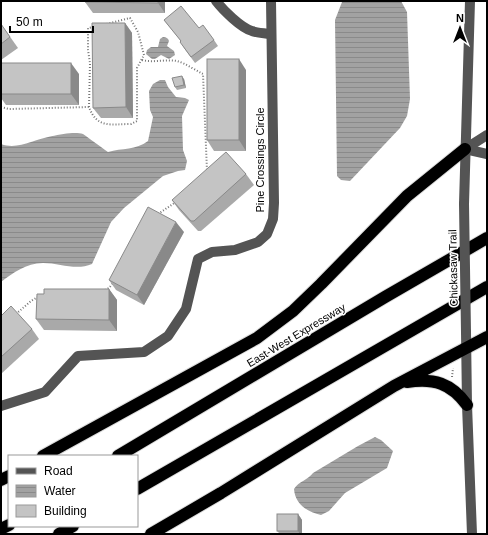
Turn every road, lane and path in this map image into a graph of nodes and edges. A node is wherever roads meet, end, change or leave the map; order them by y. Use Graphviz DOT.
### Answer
graph roads {
  1 [pos="216,1"];
  2 [pos="271,1"];
  3 [pos="470,1"];
  4 [pos="101,25"];
  5 [pos="94,27"];
  6 [pos="270,34"];
  7 [pos="142,60"];
  8 [pos="1,107"];
  9 [pos="89,107"];
  10 [pos="487,135"];
  11 [pos="465,149"];
  12 [pos="487,154"];
  13 [pos="207,173"];
  14 [pos="176,202"];
  15 [pos="158,214"];
  16 [pos="487,238"];
  17 [pos="113,282"];
  18 [pos="487,287"];
  19 [pos="100,292"];
  20 [pos="44,296"];
  21 [pos="15,314"];
  22 [pos="487,337"];
  23 [pos="467,347"];
  24 [pos="453,365"];
  25 [pos="452,377"];
  26 [pos="400,382"];
  27 [pos="467,405"];
  28 [pos="1,406"];
  29 [pos="45,455"];
  30 [pos="120,455"];
  31 [pos="138,488"];
  32 [pos="71,527"];
  33 [pos="59,534"];
  34 [pos="151,534"];
  35 [pos="472,534"];
  1 -- 6 [label="street"];
  2 -- 6 [label="street, Pine Crossings Circle"];
  3 -- 11 [label="street, Chickasaw Trail"];
  4 -- 7 [label="path"];
  5 -- 9 [label="path"];
  6 -- 28 [label="street, Pine Crossings Circle"];
  7 -- 9 [label="path"];
  7 -- 13 [label="path"];
  8 -- 9 [label="path"];
  10 -- 11 [label="street"];
  11 -- 12 [label="street"];
  11 -- 23 [label="street, Chickasaw Trail, bridge"];
  11 -- 29 [label="highway"];
  14 -- 15 [label="path"];
  16 -- 30 [label="highway, East-West Expressway"];
  17 -- 19 [label="path"];
  18 -- 31 [label="highway"];
  20 -- 21 [label="path"];
  22 -- 23 [label="highway"];
  23 -- 26 [label="highway"];
  23 -- 27 [label="street, Chickasaw Trail"];
  24 -- 25 [label="path"];
  26 -- 27 [label="highway"];
  26 -- 34 [label="highway"];
  27 -- 35 [label="street, Chickasaw Trail"];
  32 -- 33 [label="highway"];
}
